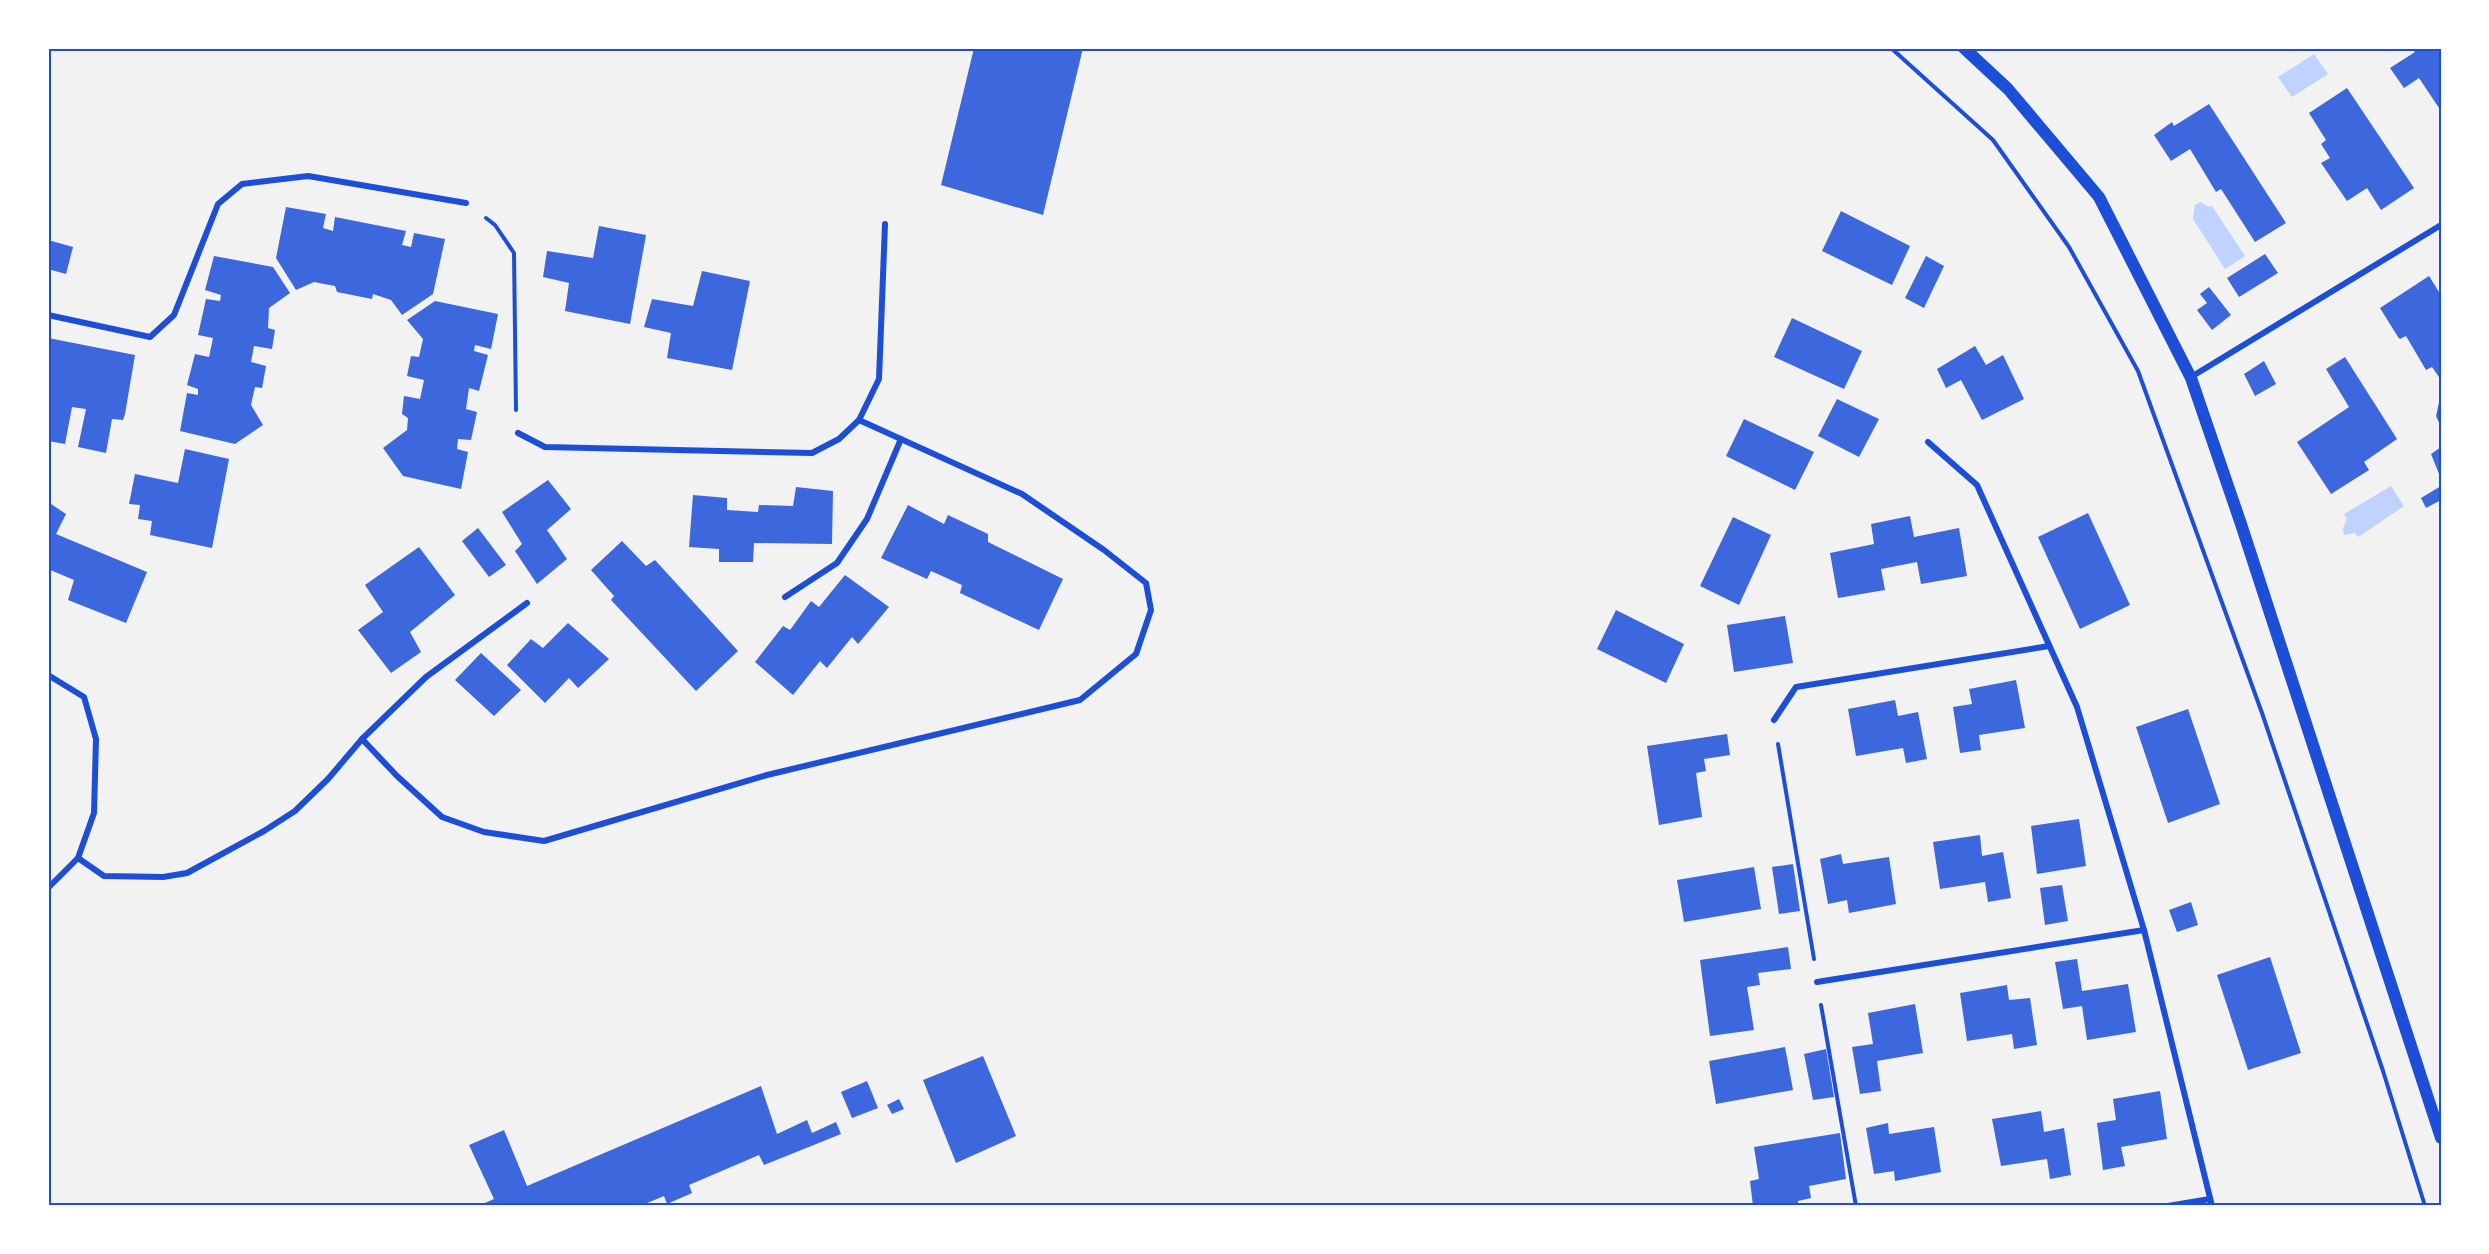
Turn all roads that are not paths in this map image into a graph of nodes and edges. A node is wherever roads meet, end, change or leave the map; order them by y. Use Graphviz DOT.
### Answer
graph roads {
  1 [pos="1964,48"];
  2 [pos="466,203"];
  3 [pos="885,224"];
  4 [pos="2441,225"];
  5 [pos="48,315"];
  6 [pos="2191,378"];
  7 [pos="859,420"];
  8 [pos="518,433"];
  9 [pos="901,440"];
  10 [pos="1928,442"];
  11 [pos="785,597"];
  12 [pos="527,603"];
  13 [pos="2049,646"];
  14 [pos="48,675"];
  15 [pos="1774,720"];
  16 [pos="362,739"];
  17 [pos="78,858"];
  18 [pos="48,888"];
  19 [pos="2144,930"];
  20 [pos="1817,982"];
  21 [pos="2441,1138"];
  22 [pos="2211,1202"];
  23 [pos="2168,1206"];
  1 -- 6 [label="main road"];
  2 -- 5 [label="street"];
  3 -- 7 [label="street"];
  4 -- 6 [label="street"];
  6 -- 21 [label="main road"];
  7 -- 8 [label="street"];
  7 -- 9 [label="street"];
  9 -- 11 [label="street"];
  9 -- 16 [label="street"];
  10 -- 13 [label="street"];
  12 -- 16 [label="street"];
  13 -- 15 [label="street"];
  13 -- 19 [label="street"];
  14 -- 17 [label="street"];
  16 -- 17 [label="street"];
  17 -- 18 [label="street"];
  19 -- 20 [label="street"];
  19 -- 22 [label="street"];
  22 -- 23 [label="street"];
}
